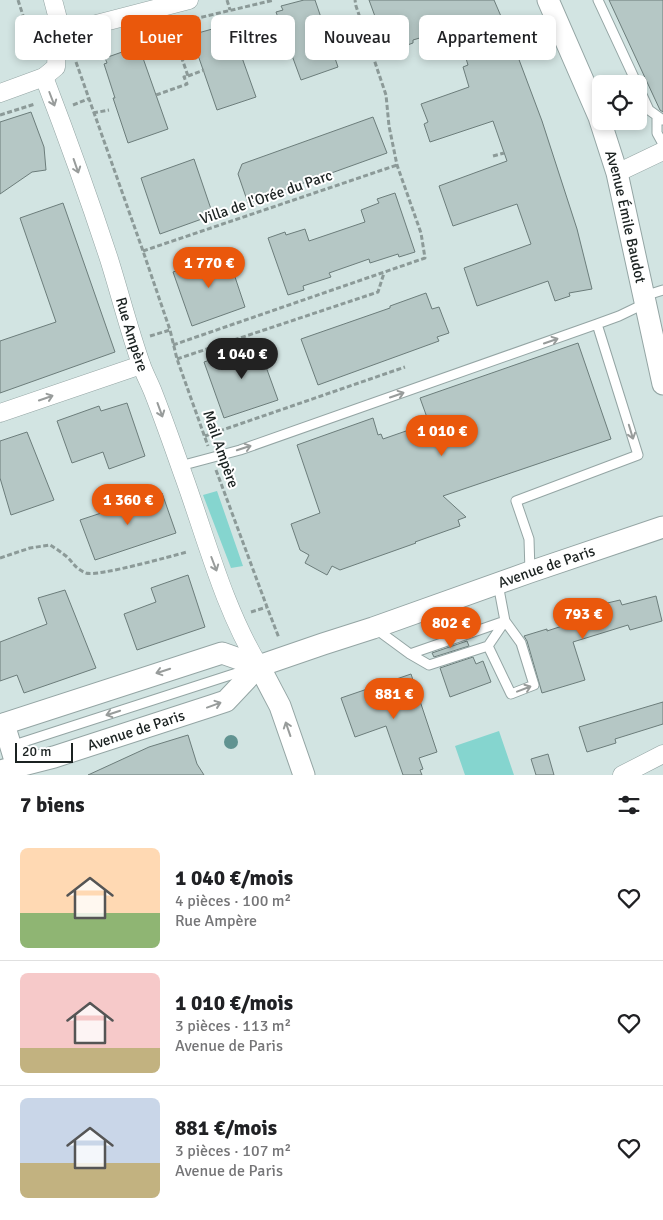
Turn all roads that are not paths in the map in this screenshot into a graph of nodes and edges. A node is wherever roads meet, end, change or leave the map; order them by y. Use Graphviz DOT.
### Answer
graph roads {
  1 [pos="53,0"];
  2 [pos="189,0"];
  3 [pos="548,0"];
  4 [pos="598,0"];
  5 [pos="57,15"];
  6 [pos="111,20"];
  7 [pos="56,60"];
  8 [pos="41,70"];
  9 [pos="633,75"];
  10 [pos="0,93"];
  11 [pos="647,106"];
  12 [pos="660,118"];
  13 [pos="663,144"];
  14 [pos="663,151"];
  15 [pos="618,173"];
  16 [pos="651,296"];
  17 [pos="597,324"];
  18 [pos="141,365"];
  19 [pos="663,384"];
  20 [pos="0,413"];
  21 [pos="180,466"];
  22 [pos="663,527"];
  23 [pos="530,572"];
  24 [pos="498,583"];
  25 [pos="505,621"];
  26 [pos="373,628"];
  27 [pos="488,646"];
  28 [pos="410,654"];
  29 [pos="259,666"];
  30 [pos="2,724"];
  31 [pos="11,746"];
  32 [pos="663,754"];
  33 [pos="15,772"];
  34 [pos="304,775"];
  35 [pos="622,775"];
  1 -- 5 [label="street"];
  2 -- 6 [label="street"];
  3 -- 15 [label="street, Avenue Émile Baudot"];
  4 -- 9 [label="lane"];
  7 -- 8 [label="street"];
  8 -- 10 [label="street"];
  8 -- 18 [label="street, Rue Ampère, one-way"];
  11 -- 12 [label="lane"];
  12 -- 13 [label="lane"];
  14 -- 15 [label="street"];
  15 -- 16 [label="street, Avenue Émile Baudot"];
  16 -- 17 [label="lane"];
  16 -- 19 [label="street, Avenue Émile Baudot"];
  21 -- 17 [label="lane, one-way"];
  17 -- 23 [label="lane, one-way"];
  20 -- 18 [label="street, one-way"];
  18 -- 21 [label="street, Rue Ampère, one-way"];
  21 -- 29 [label="street, Rue Ampère, one-way"];
  22 -- 23 [label="street, Avenue de Paris"];
  23 -- 24 [label="street, Avenue de Paris"];
  24 -- 25 [label="lane"];
  24 -- 26 [label="street, Avenue de Paris"];
  25 -- 27 [label="lane"];
  27 -- 25 [label="lane, one-way"];
  25 -- 28 [label="lane"];
  26 -- 28 [label="lane"];
  26 -- 29 [label="street, Avenue de Paris"];
  27 -- 28 [label="lane"];
  29 -- 30 [label="street, one-way"];
  29 -- 31 [label="lane, one-way"];
  33 -- 29 [label="street, Avenue de Paris, one-way"];
  34 -- 29 [label="street, one-way"];
  30 -- 31 [label="street"];
  31 -- 33 [label="street"];
  32 -- 35 [label="street"];
}
